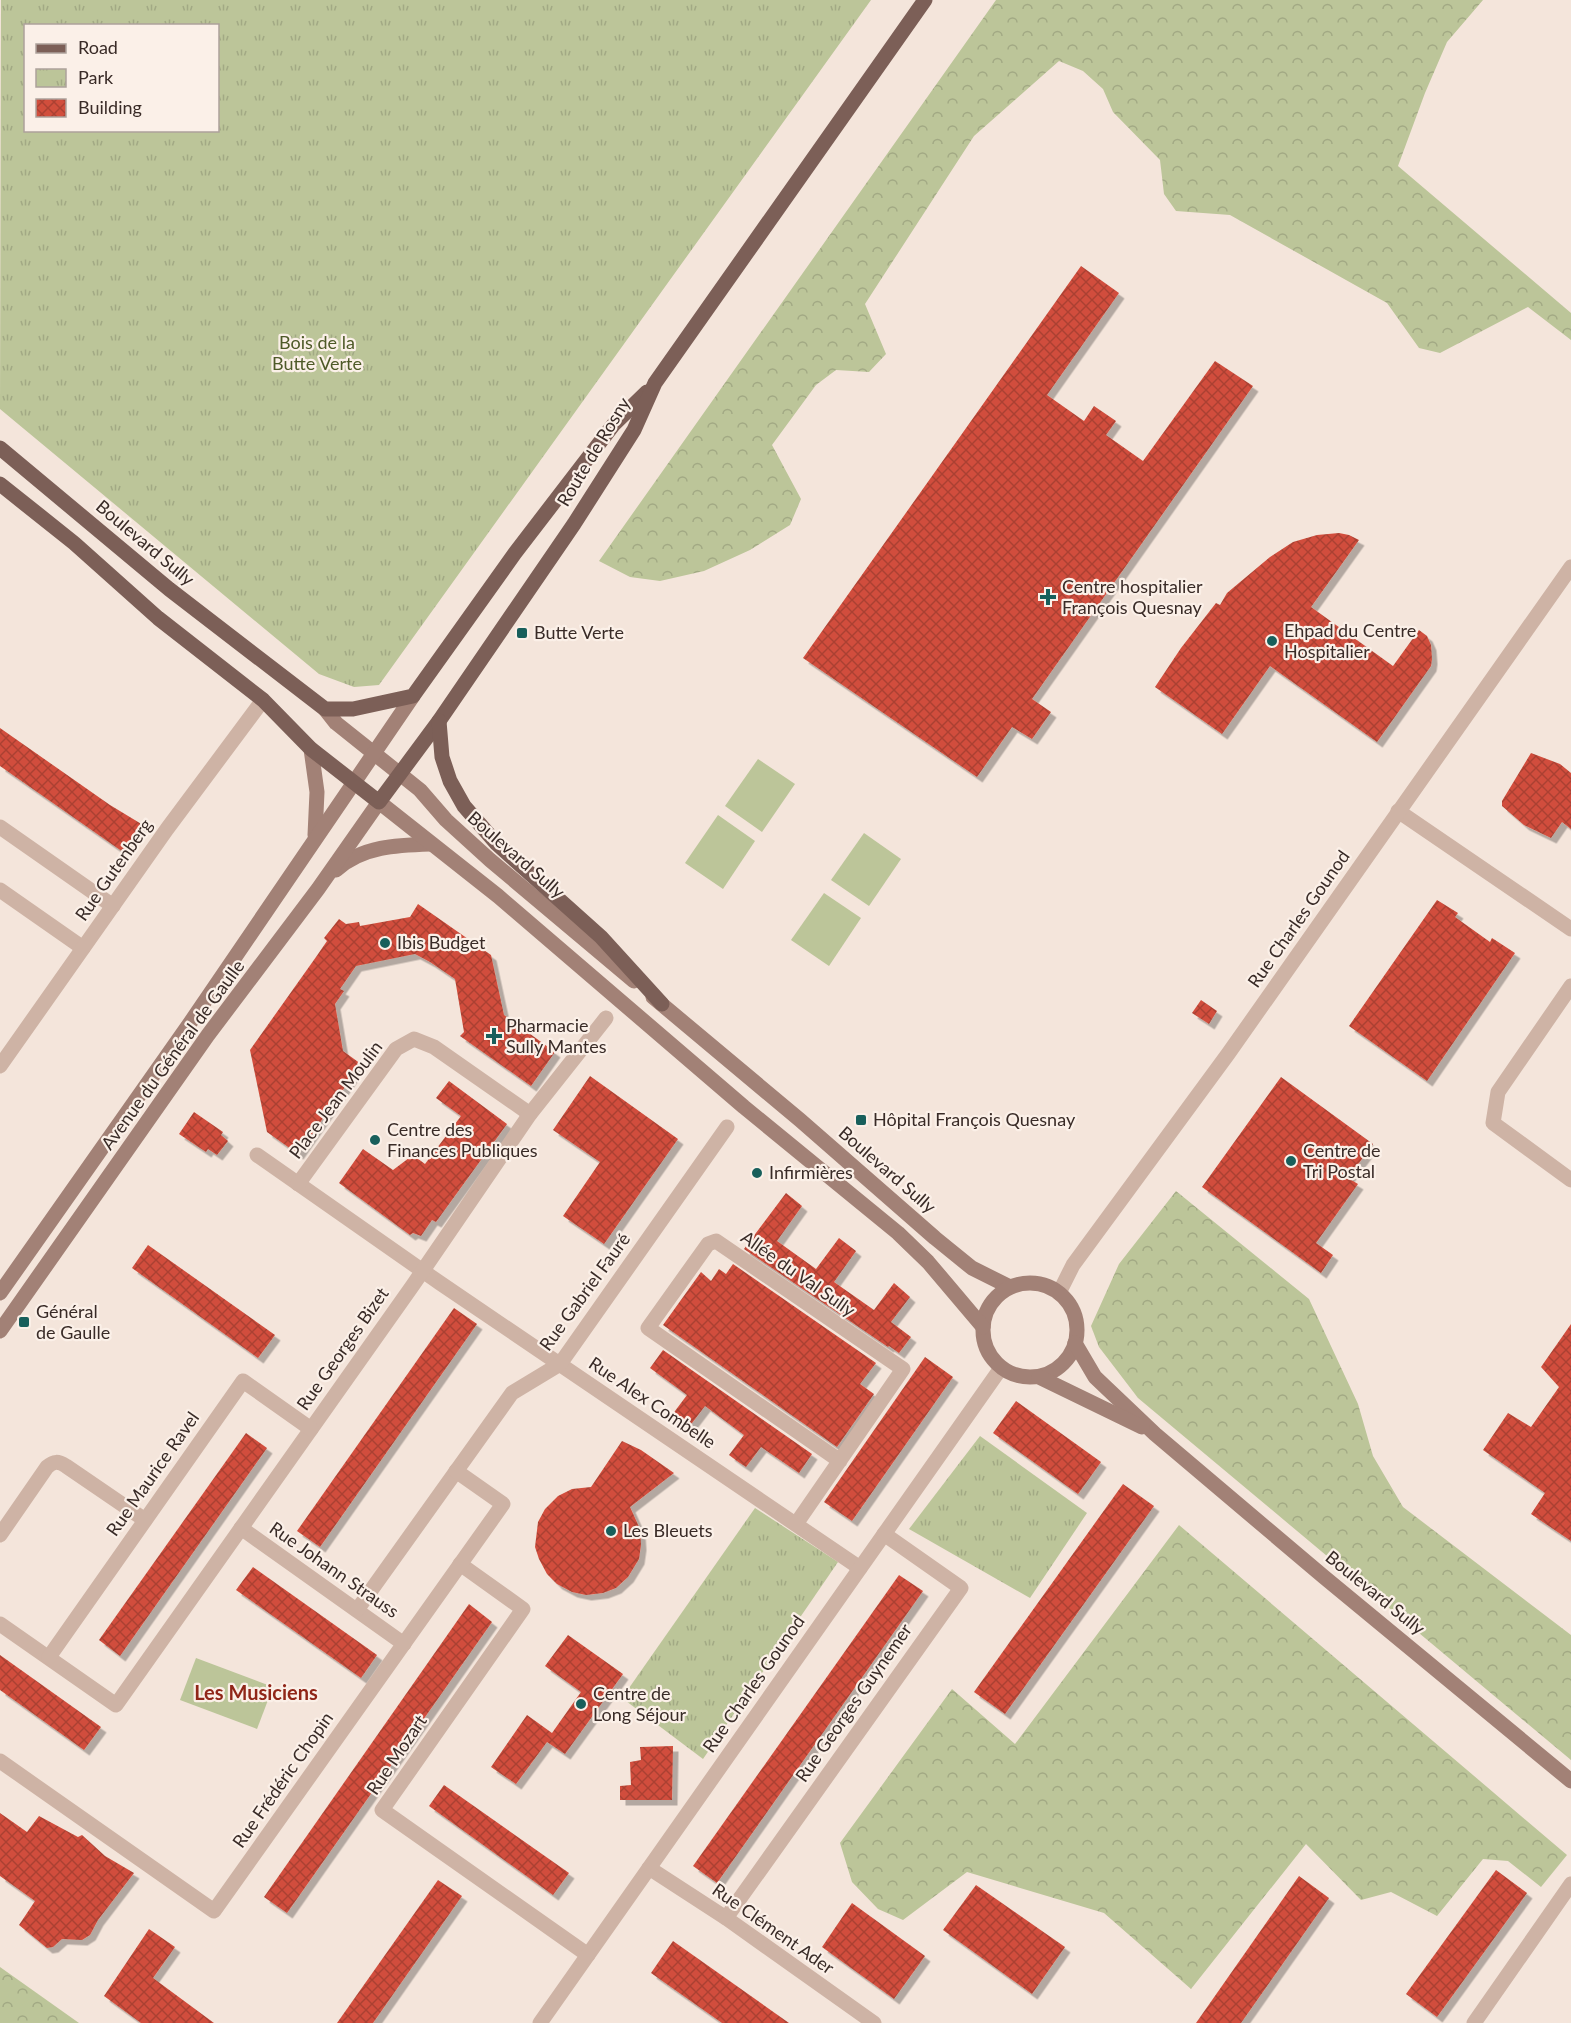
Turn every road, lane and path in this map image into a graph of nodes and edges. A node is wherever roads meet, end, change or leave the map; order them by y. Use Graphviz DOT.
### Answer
graph roads {
  1 [pos="925,0"];
  2 [pos="655,383"];
  3 [pos="0,448"];
  4 [pos="0,484"];
  5 [pos="1571,567"];
  6 [pos="413,696"];
  7 [pos="263,700"];
  8 [pos="325,709"];
  9 [pos="439,721"];
  10 [pos="311,749"];
  11 [pos="373,754"];
  12 [pos="400,773"];
  13 [pos="354,782"];
  14 [pos="379,802"];
  15 [pos="1398,811"];
  16 [pos="0,827"];
  17 [pos="315,837"];
  18 [pos="431,844"];
  19 [pos="323,882"];
  20 [pos="0,890"];
  21 [pos="113,906"];
  22 [pos="1571,929"];
  23 [pos="83,948"];
  24 [pos="1571,986"];
  25 [pos="662,1004"];
  26 [pos="606,1018"];
  27 [pos="0,1066"];
  28 [pos="530,1114"];
  29 [pos="727,1127"];
  30 [pos="256,1155"];
  31 [pos="1571,1180"];
  32 [pos="298,1184"];
  33 [pos="422,1270"];
  34 [pos="1010,1287"];
  35 [pos="0,1293"];
  36 [pos="1059,1293"];
  37 [pos="983,1327"];
  38 [pos="0,1332"];
  39 [pos="1075,1343"];
  40 [pos="560,1364"];
  41 [pos="1001,1368"];
  42 [pos="1039,1377"];
  43 [pos="311,1429"];
  44 [pos="1155,1434"];
  45 [pos="840,1461"];
  46 [pos="456,1471"];
  47 [pos="145,1520"];
  48 [pos="796,1524"];
  49 [pos="241,1528"];
  50 [pos="884,1534"];
  51 [pos="0,1535"];
  52 [pos="460,1564"];
  53 [pos="860,1568"];
  54 [pos="357,1610"];
  55 [pos="0,1624"];
  56 [pos="404,1644"];
  57 [pos="49,1657"];
  58 [pos="0,1761"];
  59 [pos="1571,1782"];
  60 [pos="649,1868"];
  61 [pos="1571,1884"];
  62 [pos="726,1918"];
  63 [pos="588,1955"];
  64 [pos="540,2023"];
  65 [pos="874,2023"];
  66 [pos="1473,2023"];
  1 -- 2 [label="main road"];
  2 -- 6 [label="main road, Route de Rosny"];
  2 -- 9 [label="main road, Route de Rosny"];
  3 -- 8 [label="main road, Boulevard Sully"];
  4 -- 7 [label="main road"];
  5 -- 15 [label="street, Rue Charles Gounod"];
  6 -- 8 [label="main road"];
  6 -- 11 [label="street, Route de Rosny"];
  7 -- 10 [label="main road"];
  7 -- 21 [label="street, Rue Gutenberg"];
  8 -- 11 [label="street, Boulevard Sully"];
  9 -- 12 [label="main road, Route de Rosny"];
  9 -- 25 [label="main road"];
  10 -- 13 [label="main road"];
  10 -- 17 [label="street"];
  11 -- 12 [label="street, Boulevard Sully"];
  11 -- 13 [label="street, Route de Rosny"];
  12 -- 14 [label="main road, Route de Rosny"];
  12 -- 25 [label="street, Boulevard Sully"];
  13 -- 14 [label="main road"];
  13 -- 17 [label="street, Avenue du Général de Gaulle"];
  14 -- 18 [label="street"];
  14 -- 19 [label="street, Avenue du Général de Gaulle"];
  15 -- 22 [label="street"];
  15 -- 36 [label="street, Rue Charles Gounod"];
  16 -- 21 [label="street"];
  17 -- 35 [label="street, Avenue du Général de Gaulle"];
  18 -- 19 [label="street"];
  18 -- 37 [label="street"];
  19 -- 38 [label="street, Avenue du Général de Gaulle"];
  20 -- 23 [label="street"];
  21 -- 23 [label="street, Rue Gutenberg"];
  23 -- 27 [label="street, Rue Gutenberg"];
  24 -- 31 [label="street"];
  25 -- 34 [label="street, Boulevard Sully"];
  26 -- 28 [label="street, Rue Georges Bizet"];
  28 -- 32 [label="street, Place Jean Moulin"];
  28 -- 33 [label="street, Rue Georges Bizet"];
  29 -- 40 [label="street, Rue Gabriel Fauré"];
  30 -- 32 [label="street, Place Jean Moulin"];
  32 -- 33 [label="street, Place Jean Moulin"];
  33 -- 40 [label="street, Rue Alex Combelle"];
  33 -- 43 [label="street, Rue Georges Bizet"];
  34 -- 36 [label="street"];
  34 -- 37 [label="street"];
  36 -- 39 [label="street"];
  37 -- 41 [label="street"];
  39 -- 42 [label="street"];
  39 -- 44 [label="street"];
  40 -- 46 [label="street, Rue Gabriel Fauré"];
  40 -- 48 [label="street, Rue Alex Combelle"];
  41 -- 42 [label="street"];
  41 -- 50 [label="street, Rue Charles Gounod"];
  42 -- 44 [label="street"];
  43 -- 47 [label="street, Rue Maurice Ravel"];
  43 -- 49 [label="street, Rue Georges Bizet"];
  44 -- 59 [label="street, Boulevard Sully"];
  45 -- 45 [label="street, Allée du Val Sully"];
  45 -- 48 [label="street, Allée du Val Sully"];
  46 -- 52 [label="street, Rue Frédéric Chopin"];
  46 -- 54 [label="street, Rue Gabriel Fauré"];
  47 -- 51 [label="street"];
  47 -- 57 [label="street, Rue Maurice Ravel"];
  48 -- 53 [label="street, Rue Alex Combelle"];
  49 -- 54 [label="street, Rue Johann Strauss"];
  49 -- 57 [label="street, Rue Georges Bizet"];
  50 -- 53 [label="street, Rue Charles Gounod"];
  50 -- 62 [label="street, Rue Georges Guynemer"];
  52 -- 56 [label="street, Rue Frédéric Chopin"];
  52 -- 63 [label="street, Rue Mozart"];
  53 -- 60 [label="street, Rue Charles Gounod"];
  54 -- 56 [label="street, Rue Johann Strauss"];
  55 -- 57 [label="street"];
  56 -- 58 [label="street, Rue Frédéric Chopin"];
  60 -- 62 [label="street, Rue Clément Ader"];
  60 -- 63 [label="street, Rue Charles Gounod"];
  61 -- 66 [label="street"];
  62 -- 65 [label="street, Rue Clément Ader"];
  63 -- 64 [label="street, Rue Charles Gounod"];
}
